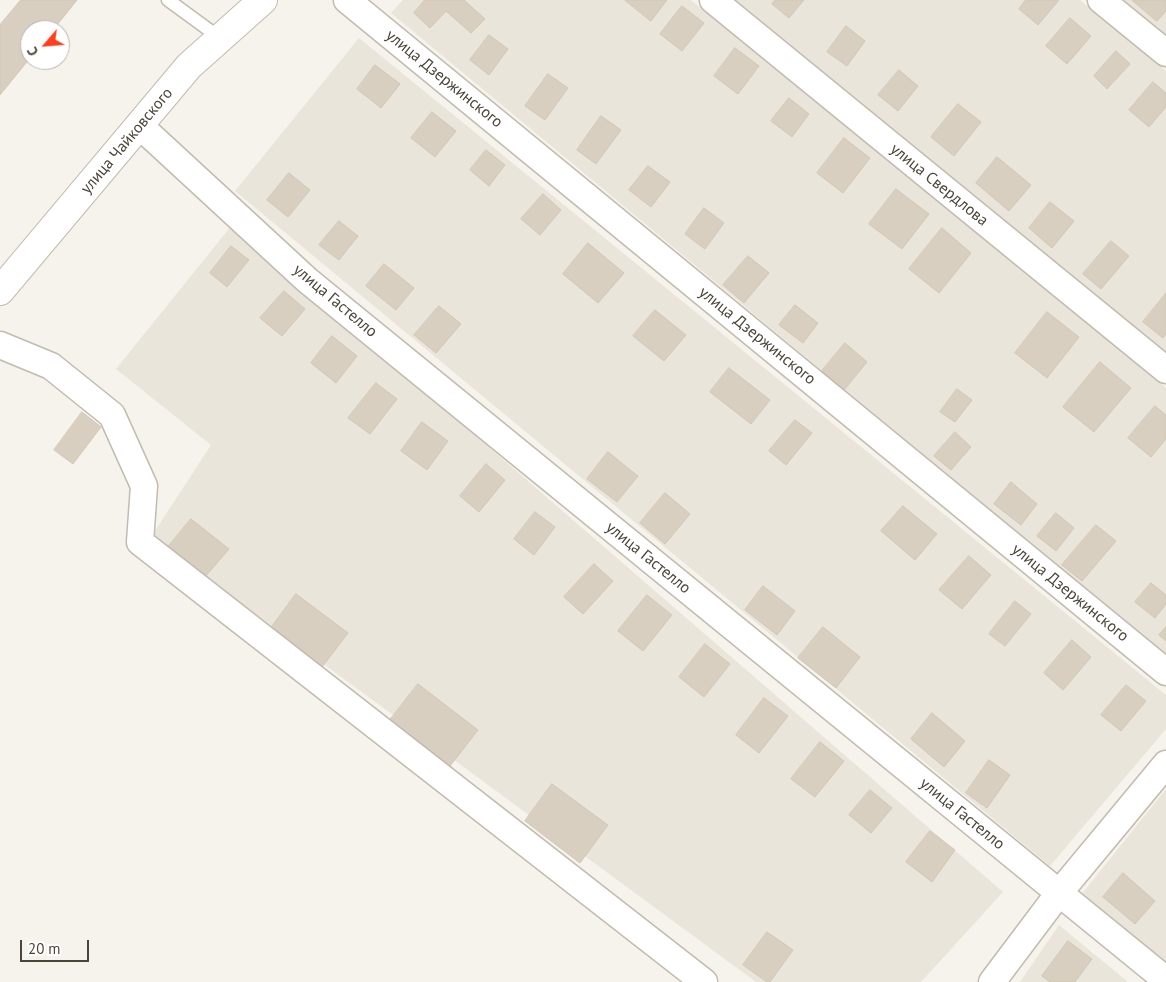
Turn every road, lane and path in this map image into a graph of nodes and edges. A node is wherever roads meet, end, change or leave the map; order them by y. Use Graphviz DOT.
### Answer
graph roads {
  1 [pos="168,0"];
  2 [pos="263,0"];
  3 [pos="348,0"];
  4 [pos="713,0"];
  5 [pos="1101,0"];
  6 [pos="220,38"];
  7 [pos="1166,53"];
  8 [pos="139,125"];
  9 [pos="0,291"];
  10 [pos="0,346"];
  11 [pos="1166,370"];
  12 [pos="1166,672"];
  13 [pos="1166,764"];
  14 [pos="1059,893"];
  15 [pos="1166,980"];
  16 [pos="704,982"];
  17 [pos="992,982"];
  1 -- 6 [label="lane"];
  2 -- 6 [label="street, улица Чайковского"];
  3 -- 12 [label="street, улица Дзержинского"];
  4 -- 11 [label="street, улица Свердлова"];
  5 -- 7 [label="street"];
  6 -- 8 [label="street, улица Чайковского"];
  8 -- 9 [label="street, улица Чайковского"];
  8 -- 14 [label="street, улица Гастелло"];
  10 -- 16 [label="street"];
  13 -- 14 [label="street"];
  14 -- 15 [label="street, улица Гастелло"];
  14 -- 17 [label="street"];
}
